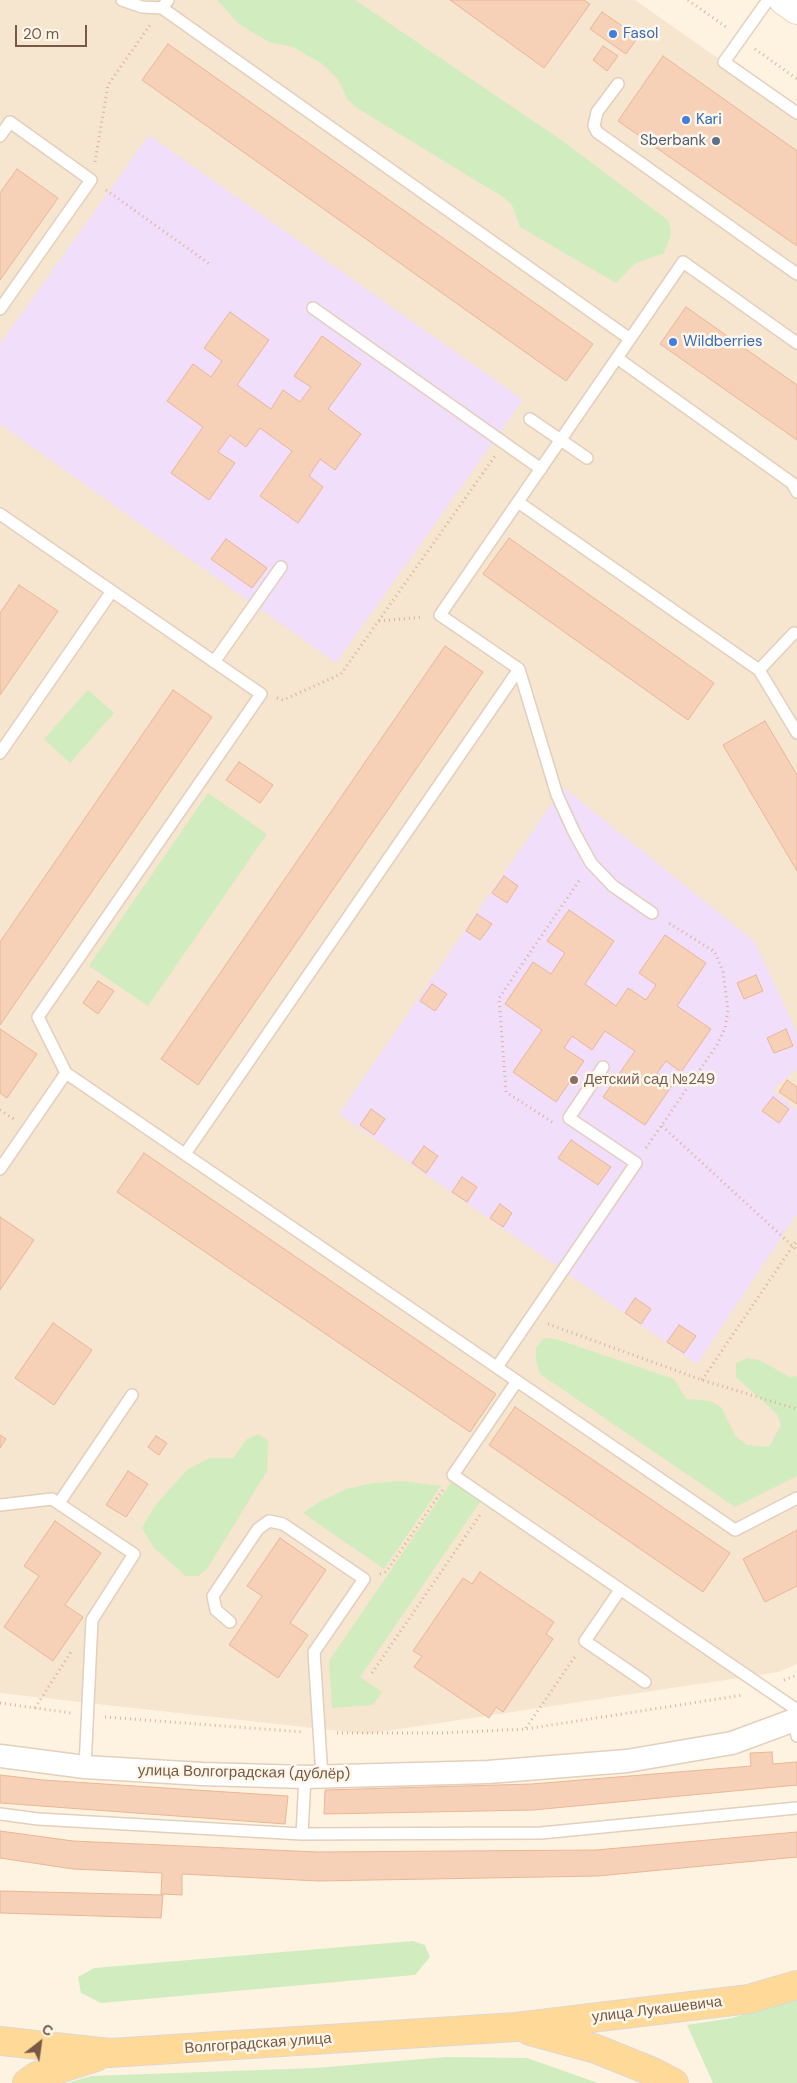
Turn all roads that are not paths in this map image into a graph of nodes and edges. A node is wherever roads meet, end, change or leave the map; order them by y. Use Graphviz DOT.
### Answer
graph roads {
  1 [pos="122,0"];
  2 [pos="768,0"];
  3 [pos="784,0"];
  4 [pos="165,4"];
  5 [pos="797,10"];
  6 [pos="618,84"];
  7 [pos="797,113"];
  8 [pos="0,136"];
  9 [pos="797,274"];
  10 [pos="313,308"];
  11 [pos="0,309"];
  12 [pos="630,339"];
  13 [pos="797,343"];
  14 [pos="617,358"];
  15 [pos="530,419"];
  16 [pos="560,440"];
  17 [pos="587,458"];
  18 [pos="541,469"];
  19 [pos="797,492"];
  20 [pos="518,502"];
  21 [pos="0,514"];
  22 [pos="281,567"];
  23 [pos="112,591"];
  24 [pos="794,633"];
  25 [pos="214,662"];
  26 [pos="519,669"];
  27 [pos="758,670"];
  28 [pos="797,733"];
  29 [pos="0,753"];
  30 [pos="652,912"];
  31 [pos="604,1067"];
  32 [pos="66,1073"];
  33 [pos="185,1154"];
  34 [pos="0,1169"];
  35 [pos="497,1367"];
  36 [pos="517,1381"];
  37 [pos="132,1395"];
  38 [pos="797,1498"];
  39 [pos="59,1503"];
  40 [pos="0,1505"];
  41 [pos="620,1590"];
  42 [pos="230,1622"];
  43 [pos="645,1682"];
  44 [pos="796,1721"];
  45 [pos="0,1756"];
  46 [pos="85,1767"];
  47 [pos="313,1777"];
  48 [pos="797,1808"];
  49 [pos="0,1814"];
  50 [pos="302,1834"];
  51 [pos="797,1985"];
  52 [pos="516,2027"];
  53 [pos="0,2041"];
  54 [pos="110,2053"];
  55 [pos="27,2083"];
  56 [pos="674,2083"];
  1 -- 4 [label="lane"];
  2 -- 7 [label="lane"];
  3 -- 5 [label="main road"];
  4 -- 12 [label="lane"];
  6 -- 9 [label="lane"];
  8 -- 11 [label="lane"];
  10 -- 18 [label="lane"];
  12 -- 13 [label="lane"];
  12 -- 14 [label="lane"];
  14 -- 16 [label="lane"];
  14 -- 19 [label="lane"];
  15 -- 16 [label="lane"];
  16 -- 17 [label="lane"];
  16 -- 18 [label="lane"];
  18 -- 20 [label="lane"];
  20 -- 26 [label="lane"];
  20 -- 27 [label="lane"];
  21 -- 23 [label="lane"];
  22 -- 25 [label="lane"];
  23 -- 25 [label="lane"];
  23 -- 29 [label="lane"];
  24 -- 27 [label="lane"];
  25 -- 32 [label="lane"];
  26 -- 30 [label="lane"];
  26 -- 33 [label="lane"];
  27 -- 28 [label="lane"];
  31 -- 35 [label="lane"];
  32 -- 33 [label="lane"];
  32 -- 34 [label="lane"];
  33 -- 35 [label="lane"];
  35 -- 36 [label="lane"];
  36 -- 38 [label="lane"];
  36 -- 41 [label="lane"];
  37 -- 39 [label="lane"];
  39 -- 40 [label="lane"];
  39 -- 46 [label="lane"];
  41 -- 43 [label="lane"];
  41 -- 44 [label="lane"];
  42 -- 47 [label="lane"];
  44 -- 47 [label="street, улица Волгоградская (дублёр)"];
  45 -- 46 [label="street, улица Волгоградская (дублёр)"];
  46 -- 47 [label="street, улица Волгоградская (дублёр)"];
  47 -- 50 [label="lane"];
  48 -- 50 [label="lane"];
  49 -- 50 [label="lane"];
  51 -- 52 [label="main road, улица Лукашевича"];
  52 -- 54 [label="main road, Волгоградская улица"];
  52 -- 56 [label="main road"];
  53 -- 54 [label="main road, Волгоградская улица"];
  54 -- 55 [label="main road"];
}
